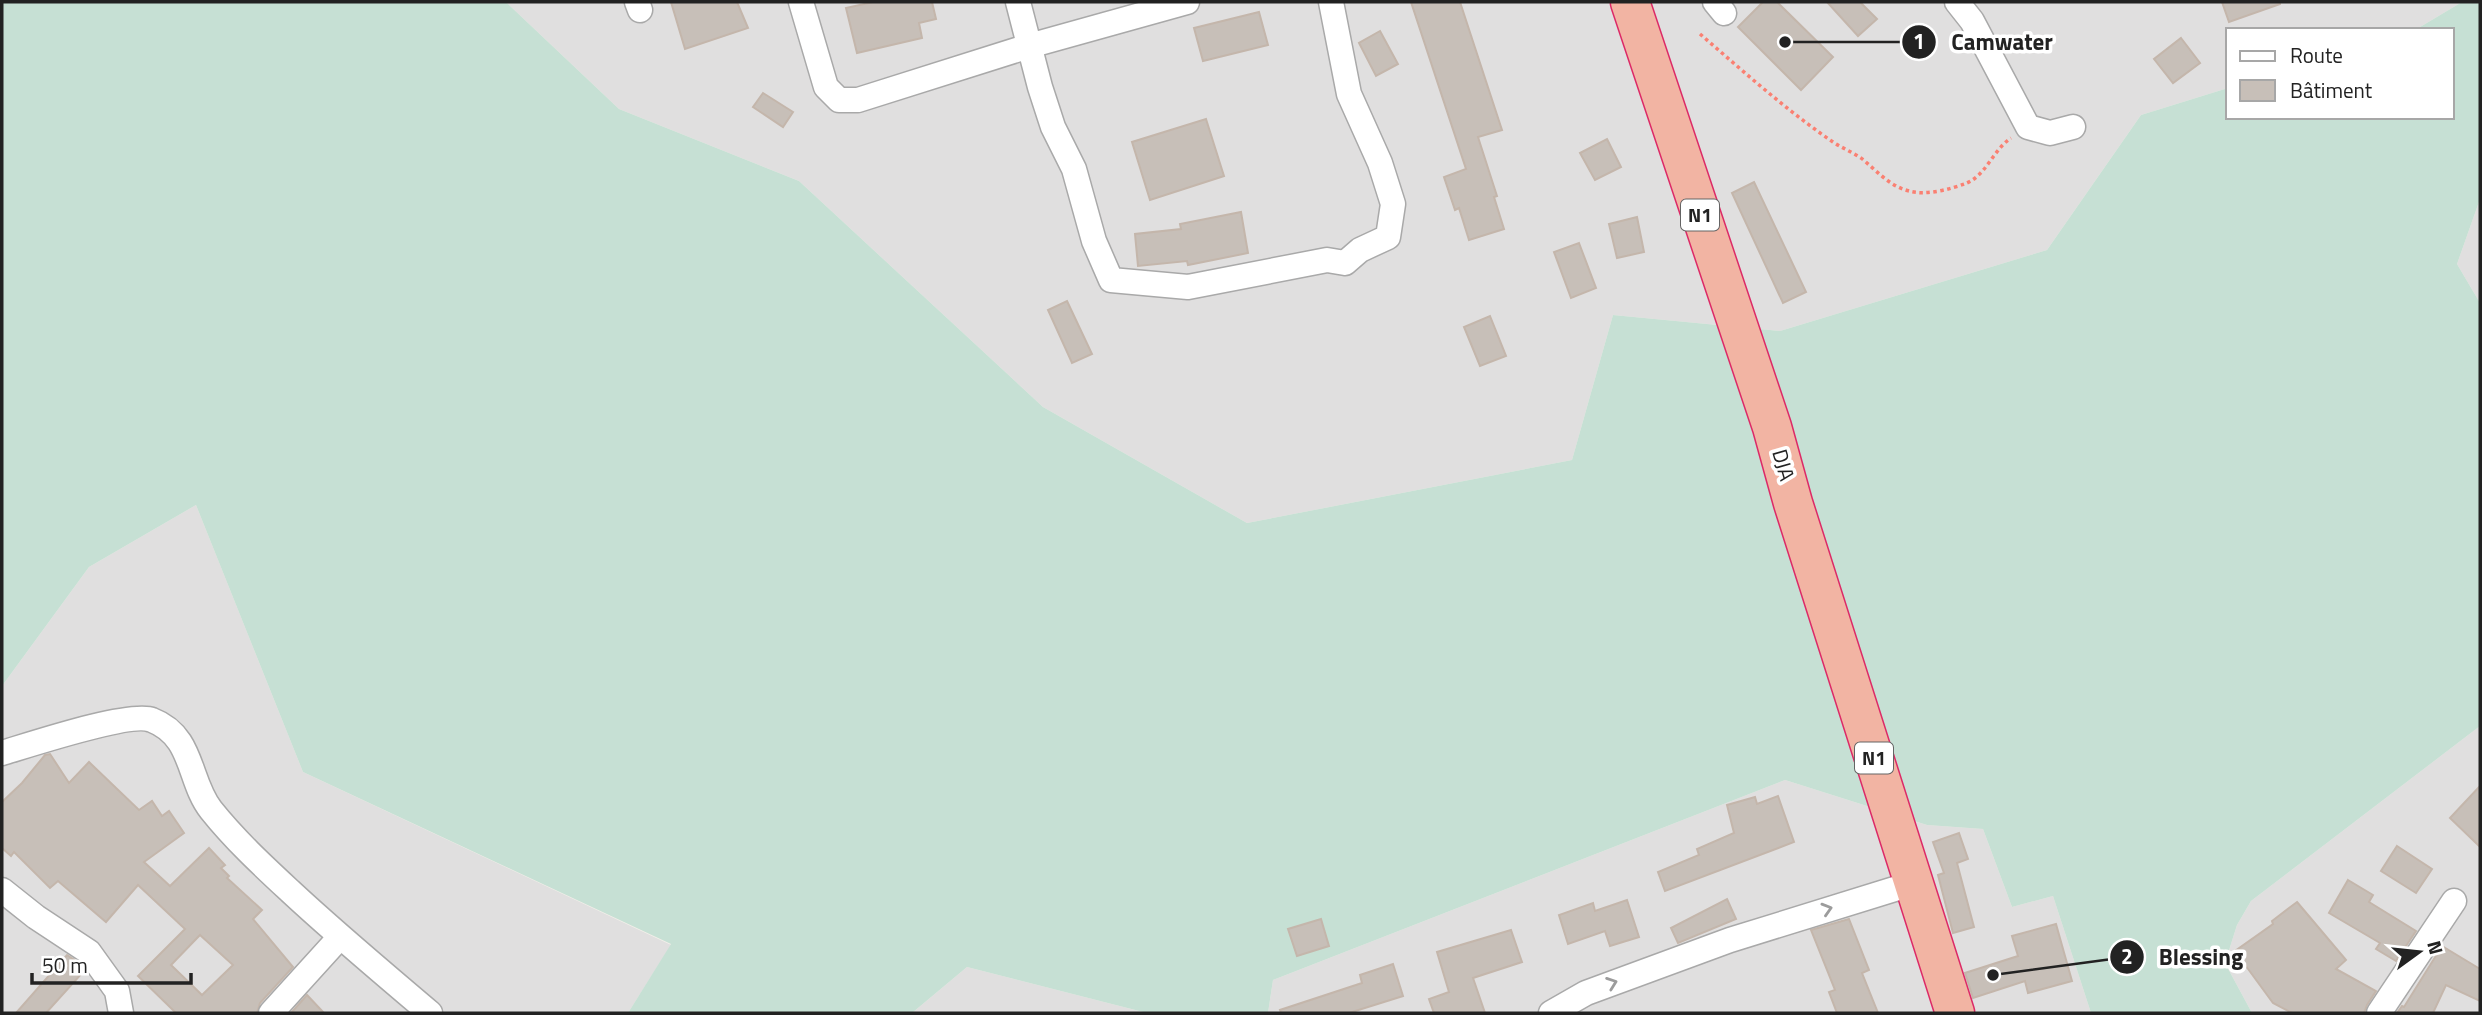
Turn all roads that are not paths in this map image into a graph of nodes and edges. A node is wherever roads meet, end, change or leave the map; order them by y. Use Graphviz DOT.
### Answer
graph roads {
  1 [pos="801,2"];
  2 [pos="1018,2"];
  3 [pos="1186,2"];
  4 [pos="1331,2"];
  5 [pos="1630,2"];
  6 [pos="1957,2"];
  7 [pos="1029,46"];
  8 [pos="2073,127"];
  9 [pos="2,753"];
  10 [pos="1914,883"];
  11 [pos="2,890"];
  12 [pos="2454,901"];
  13 [pos="340,937"];
  14 [pos="121,1013"];
  15 [pos="271,1013"];
  16 [pos="430,1013"];
  17 [pos="1552,1013"];
  18 [pos="1955,1013"];
  19 [pos="2379,1013"];
  1 -- 7 [label="street"];
  2 -- 7 [label="street"];
  3 -- 7 [label="street"];
  4 -- 7 [label="street"];
  5 -- 10 [label="highway, DJA / N1"];
  6 -- 8 [label="street"];
  9 -- 13 [label="street"];
  17 -- 10 [label="street, one-way"];
  10 -- 18 [label="highway, N1"];
  11 -- 14 [label="street"];
  12 -- 19 [label="street"];
  13 -- 15 [label="street"];
  13 -- 16 [label="street"];
}
